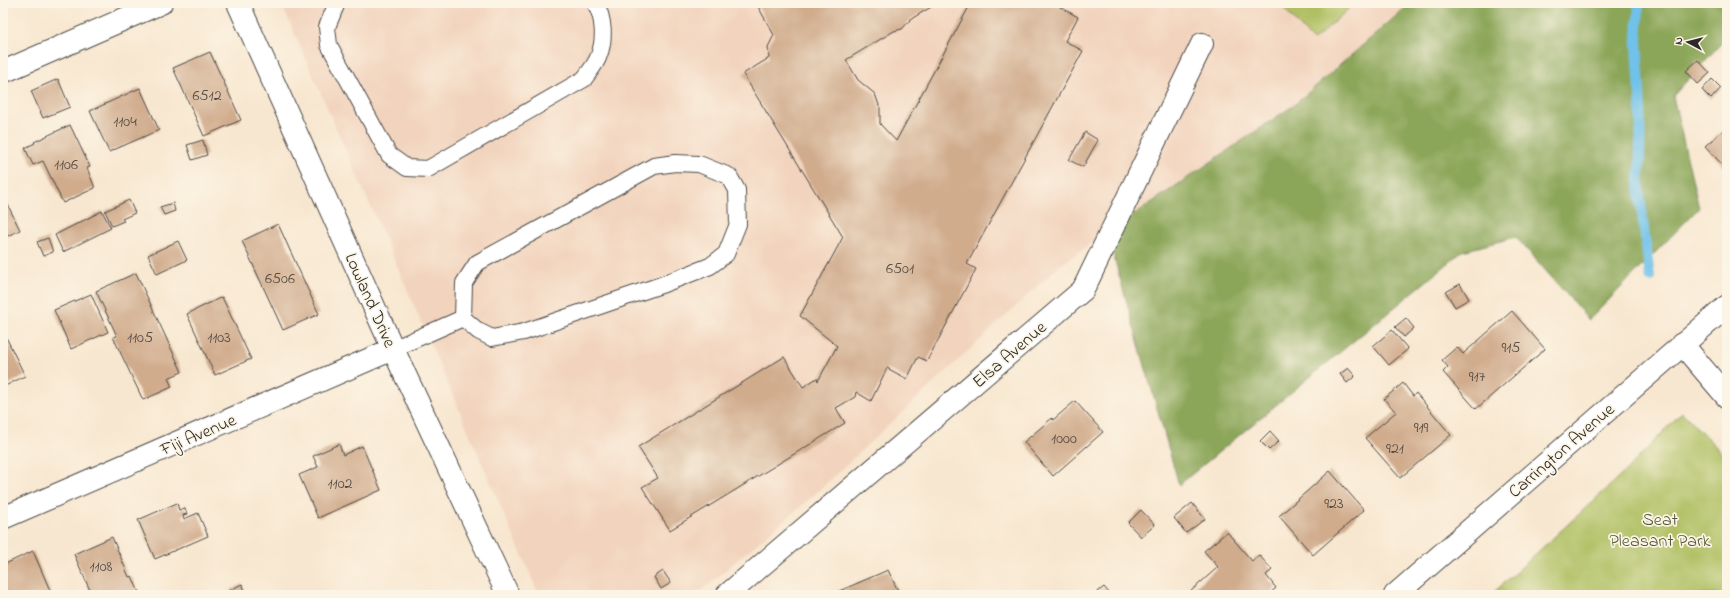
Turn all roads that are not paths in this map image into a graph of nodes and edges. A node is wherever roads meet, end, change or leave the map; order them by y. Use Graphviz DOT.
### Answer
graph roads {
  1 [pos="161,3"];
  2 [pos="238,3"];
  3 [pos="337,3"];
  4 [pos="595,3"];
  5 [pos="1202,44"];
  6 [pos="3,72"];
  7 [pos="1727,306"];
  8 [pos="463,318"];
  9 [pos="1682,344"];
  10 [pos="393,349"];
  11 [pos="1727,397"];
  12 [pos="3,518"];
  13 [pos="508,595"];
  14 [pos="727,595"];
  15 [pos="1395,595"];
  1 -- 6 [label="street"];
  2 -- 10 [label="street, Lowland Drive"];
  3 -- 4 [label="lane"];
  5 -- 14 [label="street, Elsa Avenue"];
  7 -- 9 [label="street, Carrington Avenue"];
  8 -- 8 [label="lane"];
  8 -- 10 [label="lane"];
  9 -- 11 [label="street"];
  9 -- 15 [label="street, Carrington Avenue"];
  10 -- 12 [label="street, Fiji Avenue"];
  10 -- 13 [label="street, Lowland Drive"];
}
